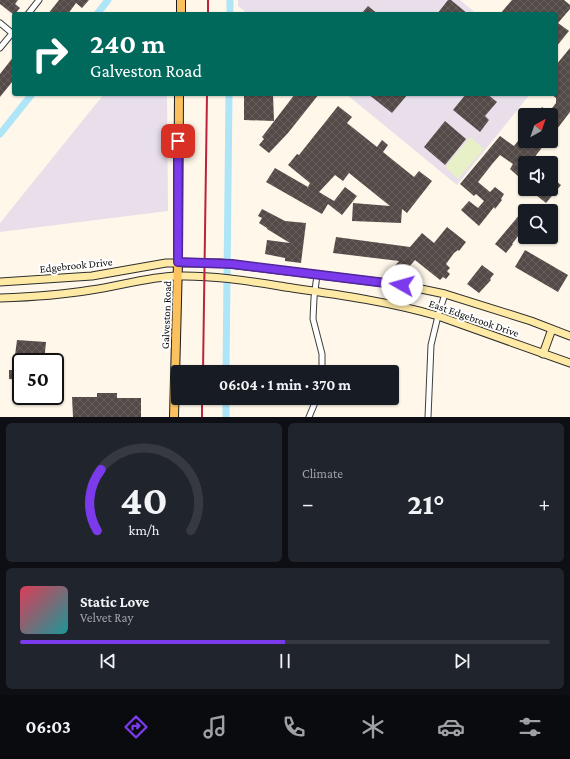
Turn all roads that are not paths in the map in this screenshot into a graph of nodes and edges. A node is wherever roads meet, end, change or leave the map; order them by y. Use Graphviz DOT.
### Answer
graph roads {
  1 [pos="39,0"];
  2 [pos="181,0"];
  3 [pos="30,12"];
  4 [pos="181,12"];
  5 [pos="0,23"];
  6 [pos="12,31"];
  7 [pos="12,33"];
  8 [pos="0,48"];
  9 [pos="179,96"];
  10 [pos="178,262"];
  11 [pos="178,276"];
  12 [pos="317,276"];
  13 [pos="70,278"];
  14 [pos="0,282"];
  15 [pos="315,291"];
  16 [pos="71,292"];
  17 [pos="445,294"];
  18 [pos="0,298"];
  19 [pos="438,316"];
  20 [pos="552,330"];
  21 [pos="570,336"];
  22 [pos="543,354"];
  23 [pos="570,363"];
  24 [pos="322,365"];
  25 [pos="314,405"];
  26 [pos="174,417"];
  27 [pos="309,417"];
  28 [pos="428,417"];
  1 -- 3 [label="street"];
  2 -- 4 [label="main road"];
  5 -- 6 [label="street"];
  7 -- 8 [label="street"];
  9 -- 10 [label="main road, Galveston Road"];
  10 -- 11 [label="main road, Galveston Road"];
  10 -- 12 [label="main road, East Edgebrook Drive"];
  10 -- 13 [label="main road, Edgebrook Drive"];
  11 -- 15 [label="main road, East Edgebrook Drive"];
  11 -- 16 [label="main road"];
  11 -- 26 [label="main road, Galveston Road"];
  12 -- 15 [label="street"];
  12 -- 17 [label="main road, East Edgebrook Drive"];
  13 -- 14 [label="main road, Edgebrook Drive"];
  13 -- 16 [label="main road"];
  15 -- 19 [label="main road, East Edgebrook Drive"];
  15 -- 24 [label="street"];
  16 -- 18 [label="main road"];
  17 -- 19 [label="street"];
  17 -- 20 [label="main road, East Edgebrook Drive"];
  19 -- 22 [label="main road, East Edgebrook Drive"];
  19 -- 28 [label="street"];
  20 -- 21 [label="main road, East Edgebrook Drive"];
  20 -- 22 [label="main road"];
  22 -- 23 [label="main road, East Edgebrook Drive"];
  25 -- 27 [label="street"];
}
